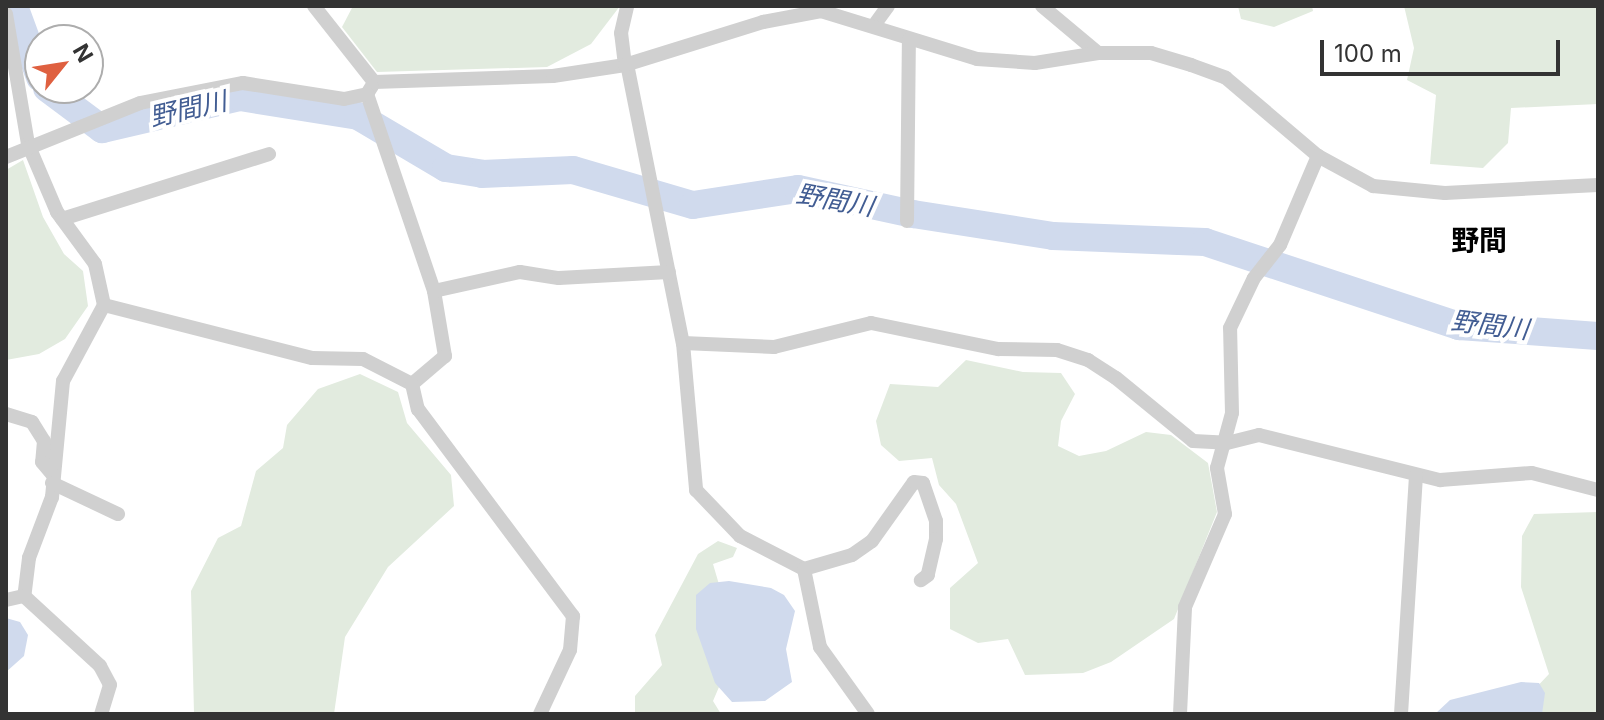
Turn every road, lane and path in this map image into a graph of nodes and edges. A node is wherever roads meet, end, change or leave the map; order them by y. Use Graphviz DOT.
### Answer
graph roads {
  1 [pos="314,6"];
  2 [pos="627,6"];
  3 [pos="888,6"];
  4 [pos="1042,6"];
  5 [pos="6,14"];
  6 [pos="875,24"];
  7 [pos="909,40"];
  8 [pos="1098,53"];
  9 [pos="626,65"];
  10 [pos="371,88"];
  11 [pos="28,144"];
  12 [pos="269,154"];
  13 [pos="1318,156"];
  14 [pos="6,157"];
  15 [pos="1598,185"];
  16 [pos="62,219"];
  17 [pos="907,221"];
  18 [pos="669,272"];
  19 [pos="434,291"];
  20 [pos="104,305"];
  21 [pos="683,343"];
  22 [pos="412,384"];
  23 [pos="6,414"];
  24 [pos="1227,443"];
  25 [pos="1416,475"];
  26 [pos="52,479"];
  27 [pos="1598,490"];
  28 [pos="118,514"];
  29 [pos="804,569"];
  30 [pos="921,580"];
  31 [pos="24,596"];
  32 [pos="6,600"];
  33 [pos="101,714"];
  34 [pos="540,714"];
  35 [pos="868,714"];
  36 [pos="1180,714"];
  37 [pos="1401,714"];
  1 -- 10 [label="street"];
  2 -- 9 [label="street"];
  3 -- 6 [label="street"];
  4 -- 8 [label="street"];
  5 -- 11 [label="street"];
  6 -- 7 [label="street"];
  6 -- 9 [label="street"];
  7 -- 8 [label="street"];
  7 -- 17 [label="street"];
  8 -- 13 [label="street"];
  9 -- 10 [label="street"];
  9 -- 18 [label="street"];
  10 -- 11 [label="street"];
  10 -- 19 [label="street"];
  11 -- 14 [label="street"];
  11 -- 16 [label="street"];
  12 -- 16 [label="street"];
  13 -- 15 [label="street"];
  13 -- 24 [label="street"];
  16 -- 20 [label="street"];
  18 -- 19 [label="street"];
  18 -- 21 [label="street"];
  19 -- 22 [label="street"];
  20 -- 22 [label="street"];
  20 -- 26 [label="street"];
  21 -- 24 [label="street"];
  21 -- 29 [label="street"];
  22 -- 34 [label="street"];
  23 -- 26 [label="street"];
  24 -- 25 [label="street"];
  24 -- 36 [label="street"];
  25 -- 27 [label="street"];
  25 -- 37 [label="street"];
  26 -- 28 [label="street"];
  26 -- 31 [label="street"];
  29 -- 30 [label="street"];
  29 -- 35 [label="street"];
  31 -- 32 [label="street"];
  31 -- 33 [label="street"];
}
